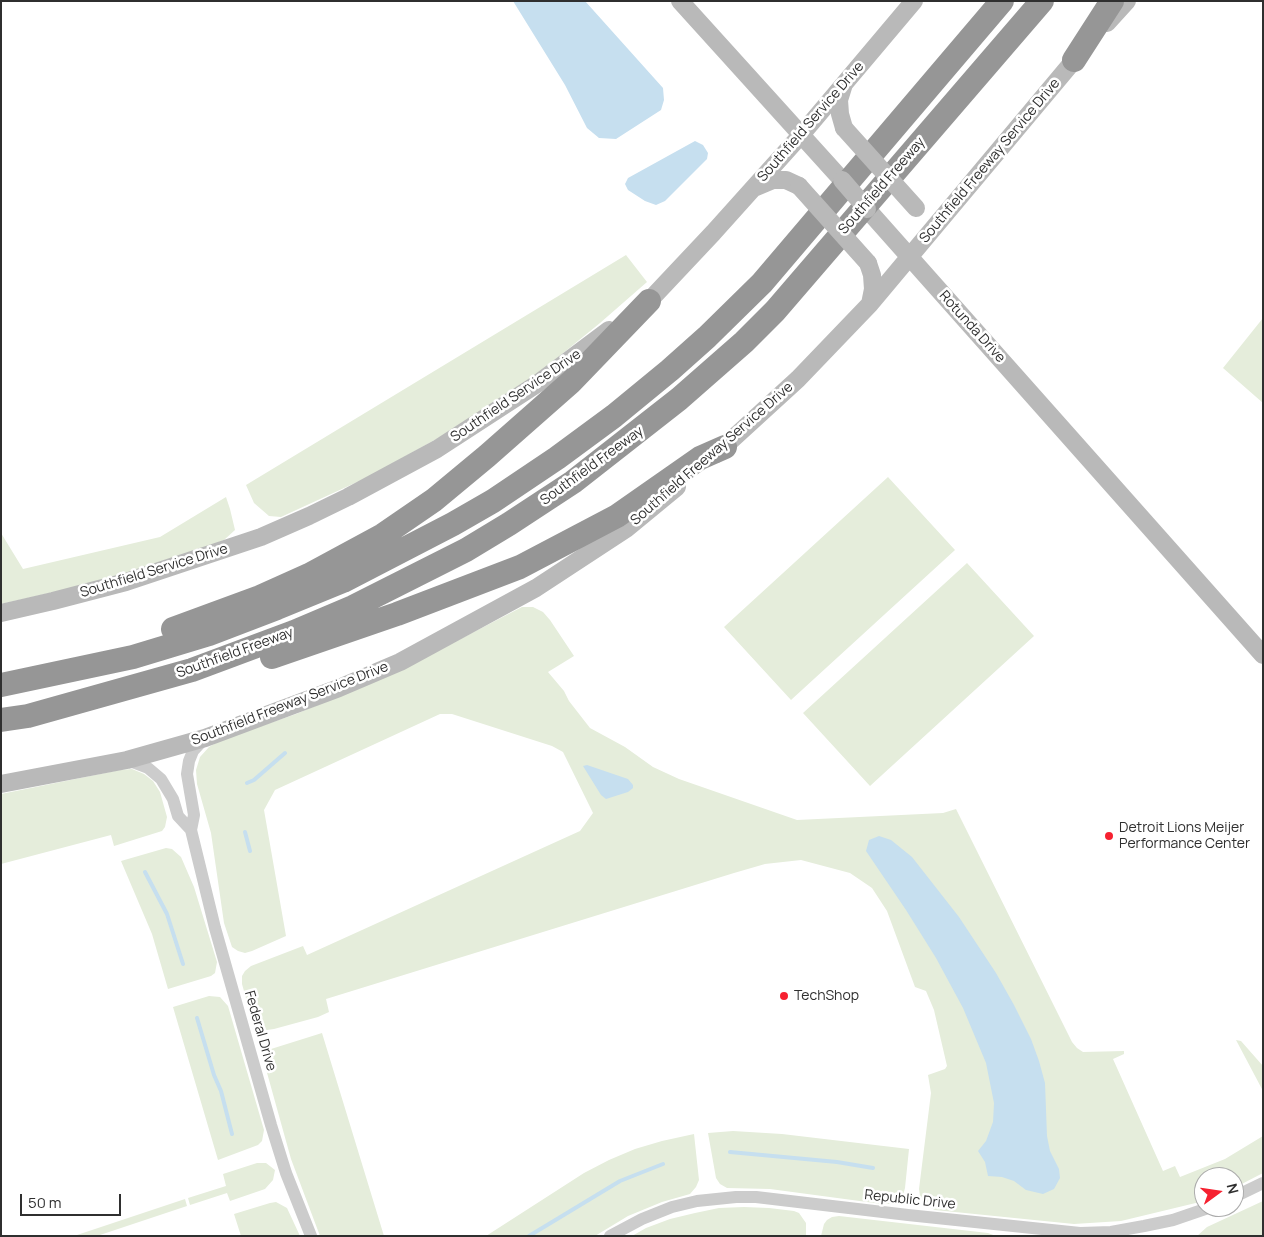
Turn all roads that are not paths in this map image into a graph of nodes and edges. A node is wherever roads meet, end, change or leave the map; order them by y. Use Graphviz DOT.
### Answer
graph roads {
  1 [pos="680,1"];
  2 [pos="914,1"];
  3 [pos="1002,1"];
  4 [pos="1042,1"];
  5 [pos="1112,1"];
  6 [pos="1127,1"];
  7 [pos="1074,60"];
  8 [pos="844,84"];
  9 [pos="801,135"];
  10 [pos="754,188"];
  11 [pos="952,206"];
  12 [pos="910,257"];
  13 [pos="649,301"];
  14 [pos="870,304"];
  15 [pos="725,446"];
  16 [pos="1,613"];
  17 [pos="1263,655"];
  18 [pos="66,672"];
  19 [pos="1,685"];
  20 [pos="28,716"];
  21 [pos="1,720"];
  22 [pos="205,738"];
  23 [pos="127,760"];
  24 [pos="1,784"];
  25 [pos="191,830"];
  26 [pos="1263,1183"];
  27 [pos="1244,1193"];
  28 [pos="1194,1213"];
  29 [pos="311,1236"];
  30 [pos="610,1236"];
  1 -- 9 [label="main road, Rotunda Drive"];
  2 -- 8 [label="main road, Southfield Service Drive"];
  3 -- 18 [label="highway, Southfield Freeway"];
  4 -- 20 [label="highway, Southfield Freeway"];
  5 -- 7 [label="highway"];
  6 -- 7 [label="main road, Southfield Freeway Service Drive"];
  7 -- 11 [label="main road, Southfield Freeway Service Drive"];
  8 -- 9 [label="main road, Southfield Service Drive"];
  8 -- 11 [label="main road, bridge"];
  9 -- 10 [label="main road, Southfield Service Drive"];
  9 -- 12 [label="main road, Rotunda Drive, bridge"];
  10 -- 13 [label="main road, Southfield Service Drive"];
  10 -- 14 [label="main road, bridge"];
  11 -- 12 [label="main road, Southfield Freeway Service Drive"];
  12 -- 14 [label="main road, Southfield Freeway Service Drive"];
  12 -- 17 [label="main road, Rotunda Drive"];
  13 -- 16 [label="main road, Southfield Service Drive"];
  13 -- 18 [label="highway"];
  14 -- 15 [label="main road, Southfield Freeway Service Drive"];
  15 -- 20 [label="highway"];
  15 -- 22 [label="main road, Southfield Freeway Service Drive"];
  18 -- 19 [label="highway, Southfield Freeway"];
  20 -- 21 [label="highway, Southfield Freeway"];
  22 -- 23 [label="main road, Southfield Freeway Service Drive"];
  22 -- 25 [label="street, Federal Drive"];
  23 -- 24 [label="main road, Southfield Freeway Service Drive"];
  23 -- 25 [label="street, Federal Drive"];
  25 -- 29 [label="street, Federal Drive"];
  26 -- 27 [label="street"];
  28 -- 30 [label="street, Republic Drive"];
}
